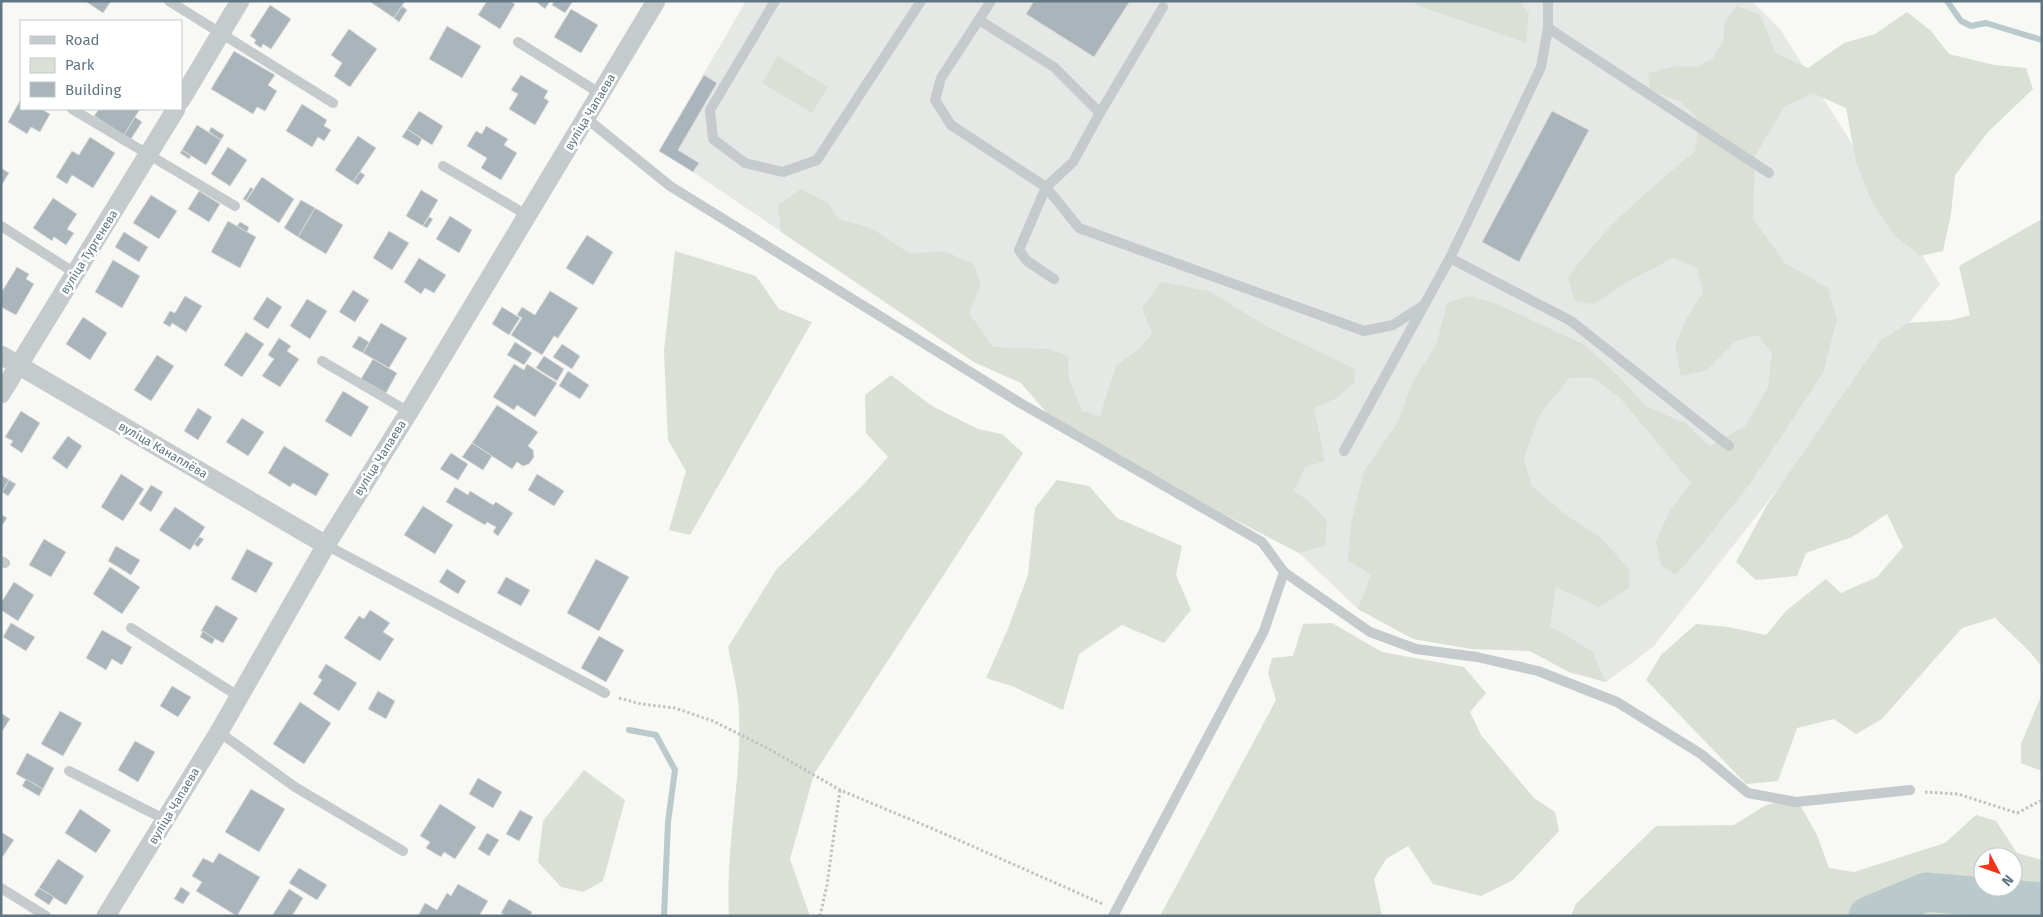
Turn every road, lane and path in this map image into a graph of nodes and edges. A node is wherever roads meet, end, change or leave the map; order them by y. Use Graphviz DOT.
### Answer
graph roads {
  1 [pos="169,1"];
  2 [pos="240,1"];
  3 [pos="656,1"];
  4 [pos="775,1"];
  5 [pos="921,1"];
  6 [pos="991,1"];
  7 [pos="1548,1"];
  8 [pos="1163,7"];
  9 [pos="979,20"];
  10 [pos="1548,28"];
  11 [pos="221,33"];
  12 [pos="518,42"];
  13 [pos="601,94"];
  14 [pos="182,98"];
  15 [pos="334,103"];
  16 [pos="74,110"];
  17 [pos="175,110"];
  18 [pos="1100,113"];
  19 [pos="586,118"];
  20 [pos="149,154"];
  21 [pos="442,166"];
  22 [pos="1768,173"];
  23 [pos="1046,187"];
  24 [pos="235,206"];
  25 [pos="527,215"];
  26 [pos="1,226"];
  27 [pos="1450,258"];
  28 [pos="75,274"];
  29 [pos="1054,279"];
  30 [pos="1424,305"];
  31 [pos="1,355"];
  32 [pos="322,361"];
  33 [pos="19,366"];
  34 [pos="1,394"];
  35 [pos="409,412"];
  36 [pos="1729,446"];
  37 [pos="1344,451"];
  38 [pos="326,545"];
  39 [pos="1284,572"];
  40 [pos="130,628"];
  41 [pos="605,693"];
  42 [pos="238,696"];
  43 [pos="219,732"];
  44 [pos="70,771"];
  45 [pos="840,790"];
  46 [pos="1910,790"];
  47 [pos="2042,800"];
  48 [pos="166,820"];
  49 [pos="404,851"];
  50 [pos="1,888"];
  51 [pos="1115,913"];
  52 [pos="46,916"];
  53 [pos="106,916"];
  54 [pos="820,916"];
  1 -- 11 [label="lane"];
  2 -- 11 [label="street"];
  3 -- 13 [label="street, вуліца Чапаева"];
  4 -- 5 [label="lane"];
  6 -- 9 [label="lane"];
  7 -- 10 [label="lane"];
  8 -- 18 [label="lane"];
  9 -- 18 [label="lane"];
  9 -- 23 [label="lane"];
  10 -- 22 [label="lane"];
  10 -- 27 [label="lane"];
  11 -- 14 [label="street"];
  11 -- 15 [label="lane"];
  12 -- 13 [label="lane"];
  13 -- 19 [label="street, вуліца Чапаева"];
  16 -- 20 [label="lane"];
  17 -- 20 [label="street, вуліца Тургенева"];
  18 -- 23 [label="lane"];
  19 -- 25 [label="street, вуліца Чапаева"];
  19 -- 39 [label="lane"];
  20 -- 24 [label="lane"];
  20 -- 28 [label="street, вуліца Тургенева"];
  21 -- 25 [label="lane"];
  23 -- 29 [label="lane"];
  23 -- 30 [label="lane"];
  25 -- 35 [label="street, вуліца Чапаева"];
  26 -- 28 [label="lane"];
  27 -- 30 [label="lane"];
  27 -- 36 [label="lane"];
  28 -- 33 [label="street, вуліца Тургенева"];
  30 -- 37 [label="lane"];
  31 -- 33 [label="street, вуліца Канаплёва"];
  32 -- 35 [label="lane"];
  33 -- 34 [label="street, вуліца Тургенева"];
  33 -- 38 [label="street, вуліца Канаплёва"];
  35 -- 38 [label="street, вуліца Чапаева"];
  38 -- 41 [label="lane"];
  38 -- 42 [label="street, вуліца Чапаева"];
  39 -- 46 [label="lane"];
  39 -- 51 [label="lane"];
  40 -- 42 [label="lane"];
  41 -- 45 [label="path"];
  42 -- 43 [label="street, вуліца Чапаева"];
  43 -- 48 [label="street, вуліца Чапаева"];
  43 -- 49 [label="lane"];
  44 -- 48 [label="lane"];
  45 -- 51 [label="path"];
  45 -- 54 [label="path"];
  46 -- 47 [label="path"];
  48 -- 53 [label="street, вуліца Чапаева"];
  50 -- 52 [label="lane"];
}
